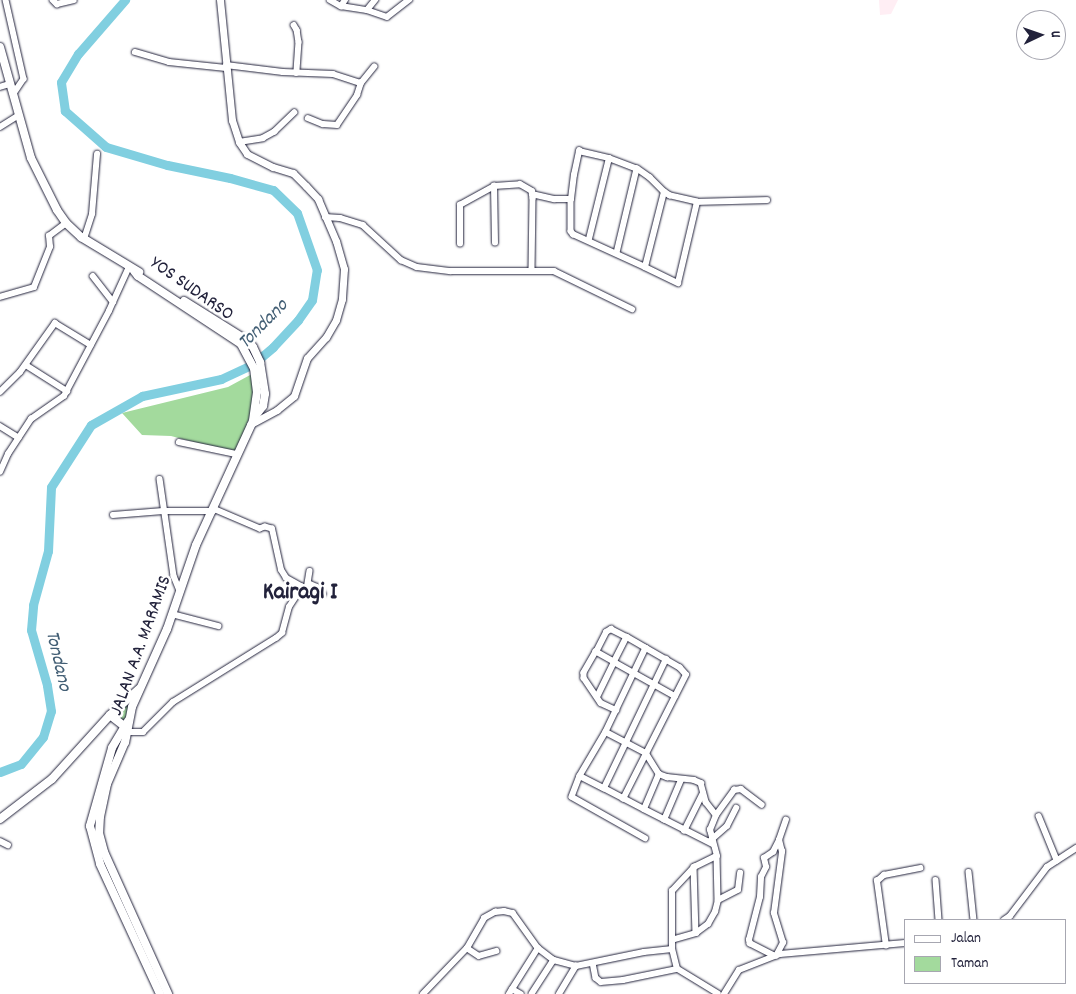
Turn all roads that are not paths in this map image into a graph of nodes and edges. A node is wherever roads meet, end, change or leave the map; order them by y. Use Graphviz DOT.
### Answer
graph roads {
  1 [pos="6,0"];
  2 [pos="53,0"];
  3 [pos="74,0"];
  4 [pos="220,0"];
  5 [pos="330,0"];
  6 [pos="346,0"];
  7 [pos="376,0"];
  8 [pos="410,0"];
  9 [pos="341,6"];
  10 [pos="367,10"];
  11 [pos="294,24"];
  12 [pos="0,47"];
  13 [pos="135,52"];
  14 [pos="226,66"];
  15 [pos="374,67"];
  16 [pos="298,73"];
  17 [pos="361,83"];
  18 [pos="10,84"];
  19 [pos="0,87"];
  20 [pos="14,94"];
  21 [pos="294,113"];
  22 [pos="19,115"];
  23 [pos="308,118"];
  24 [pos="0,127"];
  25 [pos="239,142"];
  26 [pos="97,154"];
  27 [pos="608,158"];
  28 [pos="637,169"];
  29 [pos="494,186"];
  30 [pos="664,192"];
  31 [pos="532,194"];
  32 [pos="571,199"];
  33 [pos="767,200"];
  34 [pos="696,202"];
  35 [pos="326,217"];
  36 [pos="66,223"];
  37 [pos="84,239"];
  38 [pos="589,239"];
  39 [pos="495,243"];
  40 [pos="460,244"];
  41 [pos="617,253"];
  42 [pos="646,266"];
  43 [pos="131,269"];
  44 [pos="532,270"];
  45 [pos="93,276"];
  46 [pos="0,297"];
  47 [pos="113,302"];
  48 [pos="632,309"];
  49 [pos="91,345"];
  50 [pos="26,365"];
  51 [pos="260,388"];
  52 [pos="66,391"];
  53 [pos="0,392"];
  54 [pos="252,420"];
  55 [pos="0,426"];
  56 [pos="19,438"];
  57 [pos="179,442"];
  58 [pos="236,454"];
  59 [pos="0,472"];
  60 [pos="160,479"];
  61 [pos="213,510"];
  62 [pos="163,511"];
  63 [pos="113,515"];
  64 [pos="310,571"];
  65 [pos="308,583"];
  66 [pos="302,587"];
  67 [pos="180,590"];
  68 [pos="323,594"];
  69 [pos="172,614"];
  70 [pos="218,626"];
  71 [pos="627,638"];
  72 [pos="646,648"];
  73 [pos="596,652"];
  74 [pos="666,660"];
  75 [pos="614,662"];
  76 [pos="634,672"];
  77 [pos="654,683"];
  78 [pos="141,687"];
  79 [pos="675,696"];
  80 [pos="597,697"];
  81 [pos="616,710"];
  82 [pos="110,715"];
  83 [pos="127,726"];
  84 [pos="606,732"];
  85 [pos="626,741"];
  86 [pos="646,753"];
  87 [pos="659,774"];
  88 [pos="580,776"];
  89 [pos="681,780"];
  90 [pos="604,788"];
  91 [pos="703,792"];
  92 [pos="623,799"];
  93 [pos="762,805"];
  94 [pos="736,808"];
  95 [pos="644,809"];
  96 [pos="716,815"];
  97 [pos="1039,816"];
  98 [pos="0,819"];
  99 [pos="664,820"];
  100 [pos="786,820"];
  101 [pos="684,831"];
  102 [pos="645,838"];
  103 [pos="779,840"];
  104 [pos="0,841"];
  105 [pos="712,842"];
  106 [pos="8,845"];
  107 [pos="1076,848"];
  108 [pos="717,856"];
  109 [pos="1057,860"];
  110 [pos="694,867"];
  111 [pos="920,868"];
  112 [pos="969,872"];
  113 [pos="740,873"];
  114 [pos="936,880"];
  115 [pos="116,890"];
  116 [pos="718,900"];
  117 [pos="939,919"];
  118 [pos="974,919"];
  119 [pos="1006,919"];
  120 [pos="696,933"];
  121 [pos="672,940"];
  122 [pos="904,943"];
  123 [pos="886,946"];
  124 [pos="467,948"];
  125 [pos="538,948"];
  126 [pos="672,949"];
  127 [pos="496,951"];
  128 [pos="775,956"];
  129 [pos="554,960"];
  130 [pos="593,963"];
  131 [pos="576,966"];
  132 [pos="677,969"];
  133 [pos="511,991"];
  134 [pos="160,994"];
  135 [pos="168,994"];
  136 [pos="423,994"];
  137 [pos="521,994"];
  138 [pos="532,994"];
  139 [pos="559,994"];
  140 [pos="718,994"];
  141 [pos="724,994"];
  1 -- 20 [label="street"];
  2 -- 3 [label="street"];
  4 -- 14 [label="main road"];
  5 -- 9 [label="street"];
  6 -- 9 [label="street"];
  7 -- 10 [label="street"];
  8 -- 10 [label="street"];
  9 -- 10 [label="street"];
  11 -- 16 [label="street"];
  12 -- 18 [label="highway"];
  13 -- 14 [label="street"];
  14 -- 16 [label="street"];
  14 -- 25 [label="main road"];
  15 -- 17 [label="street"];
  16 -- 17 [label="street"];
  17 -- 23 [label="street"];
  18 -- 19 [label="street"];
  18 -- 20 [label="highway"];
  20 -- 22 [label="highway"];
  21 -- 25 [label="street"];
  22 -- 24 [label="street"];
  22 -- 36 [label="highway"];
  25 -- 35 [label="main road"];
  26 -- 37 [label="street"];
  27 -- 28 [label="street"];
  27 -- 32 [label="street"];
  27 -- 38 [label="street"];
  28 -- 30 [label="street"];
  28 -- 41 [label="street"];
  29 -- 31 [label="street"];
  29 -- 39 [label="street"];
  29 -- 40 [label="street"];
  30 -- 34 [label="street"];
  30 -- 42 [label="street"];
  31 -- 32 [label="street"];
  31 -- 44 [label="street"];
  32 -- 38 [label="street"];
  33 -- 34 [label="street"];
  34 -- 42 [label="street"];
  35 -- 44 [label="street"];
  35 -- 54 [label="main road"];
  36 -- 37 [label="highway"];
  36 -- 46 [label="street"];
  37 -- 43 [label="highway"];
  38 -- 41 [label="street"];
  41 -- 42 [label="street"];
  43 -- 47 [label="street"];
  43 -- 51 [label="highway, YOS SUDARSO"];
  43 -- 51 [label="highway, YOS SUDARSO"];
  44 -- 48 [label="street"];
  45 -- 47 [label="street"];
  47 -- 49 [label="street"];
  49 -- 50 [label="street"];
  49 -- 52 [label="street"];
  50 -- 52 [label="street"];
  50 -- 53 [label="street"];
  51 -- 54 [label="highway, YOS SUDARSO"];
  52 -- 56 [label="street"];
  54 -- 58 [label="highway, JALAN A.A. MARAMIS"];
  55 -- 56 [label="street"];
  56 -- 59 [label="street"];
  57 -- 58 [label="street"];
  58 -- 61 [label="highway, JALAN A.A. MARAMIS"];
  60 -- 62 [label="street"];
  61 -- 62 [label="street"];
  61 -- 66 [label="street"];
  61 -- 67 [label="highway, JALAN A.A. MARAMIS"];
  62 -- 63 [label="street"];
  62 -- 67 [label="street"];
  64 -- 65 [label="street"];
  65 -- 66 [label="street"];
  65 -- 68 [label="street"];
  66 -- 83 [label="street"];
  67 -- 69 [label="highway, JALAN A.A. MARAMIS"];
  69 -- 70 [label="street"];
  69 -- 78 [label="highway, JALAN A.A. MARAMIS"];
  71 -- 72 [label="street"];
  71 -- 73 [label="street"];
  71 -- 75 [label="street"];
  72 -- 74 [label="street"];
  72 -- 76 [label="street"];
  73 -- 75 [label="street"];
  73 -- 80 [label="street"];
  74 -- 77 [label="street"];
  74 -- 79 [label="street"];
  75 -- 76 [label="street"];
  75 -- 80 [label="street"];
  76 -- 77 [label="street"];
  76 -- 81 [label="street"];
  77 -- 79 [label="street"];
  77 -- 85 [label="street"];
  78 -- 82 [label="highway"];
  78 -- 83 [label="highway, JALAN A.A. MARAMIS"];
  79 -- 86 [label="street"];
  80 -- 81 [label="street"];
  81 -- 84 [label="street"];
  82 -- 83 [label="highway"];
  82 -- 98 [label="highway"];
  83 -- 115 [label="highway, JALAN A.A. MARAMIS"];
  83 -- 115 [label="highway"];
  84 -- 85 [label="street"];
  84 -- 88 [label="street"];
  85 -- 86 [label="street"];
  85 -- 90 [label="street"];
  86 -- 87 [label="street"];
  86 -- 92 [label="street"];
  87 -- 89 [label="street"];
  87 -- 95 [label="street"];
  88 -- 90 [label="street"];
  88 -- 102 [label="street"];
  89 -- 91 [label="street"];
  89 -- 99 [label="street"];
  90 -- 92 [label="street"];
  91 -- 96 [label="street"];
  91 -- 101 [label="street"];
  92 -- 95 [label="street"];
  93 -- 96 [label="street"];
  94 -- 105 [label="street"];
  95 -- 99 [label="street"];
  96 -- 105 [label="street"];
  97 -- 109 [label="street"];
  99 -- 101 [label="street"];
  100 -- 103 [label="street"];
  101 -- 105 [label="street"];
  103 -- 128 [label="street"];
  103 -- 128 [label="street"];
  104 -- 106 [label="street"];
  105 -- 108 [label="street"];
  107 -- 109 [label="street"];
  108 -- 110 [label="street"];
  108 -- 116 [label="street"];
  109 -- 119 [label="street"];
  110 -- 120 [label="street"];
  110 -- 121 [label="street"];
  111 -- 123 [label="street"];
  112 -- 118 [label="street"];
  113 -- 116 [label="street"];
  114 -- 117 [label="street"];
  115 -- 134 [label="highway"];
  115 -- 135 [label="highway, JALAN A.A. MARAMIS"];
  116 -- 120 [label="street"];
  120 -- 121 [label="street"];
  121 -- 126 [label="street"];
  122 -- 123 [label="street"];
  123 -- 128 [label="street"];
  124 -- 125 [label="street"];
  124 -- 127 [label="street"];
  124 -- 136 [label="street"];
  125 -- 129 [label="street"];
  125 -- 133 [label="street"];
  126 -- 130 [label="street"];
  126 -- 132 [label="street"];
  128 -- 141 [label="street"];
  129 -- 131 [label="street"];
  129 -- 138 [label="street"];
  130 -- 131 [label="street"];
  130 -- 132 [label="street"];
  131 -- 139 [label="street"];
  132 -- 140 [label="street"];
  133 -- 137 [label="street"];
}
